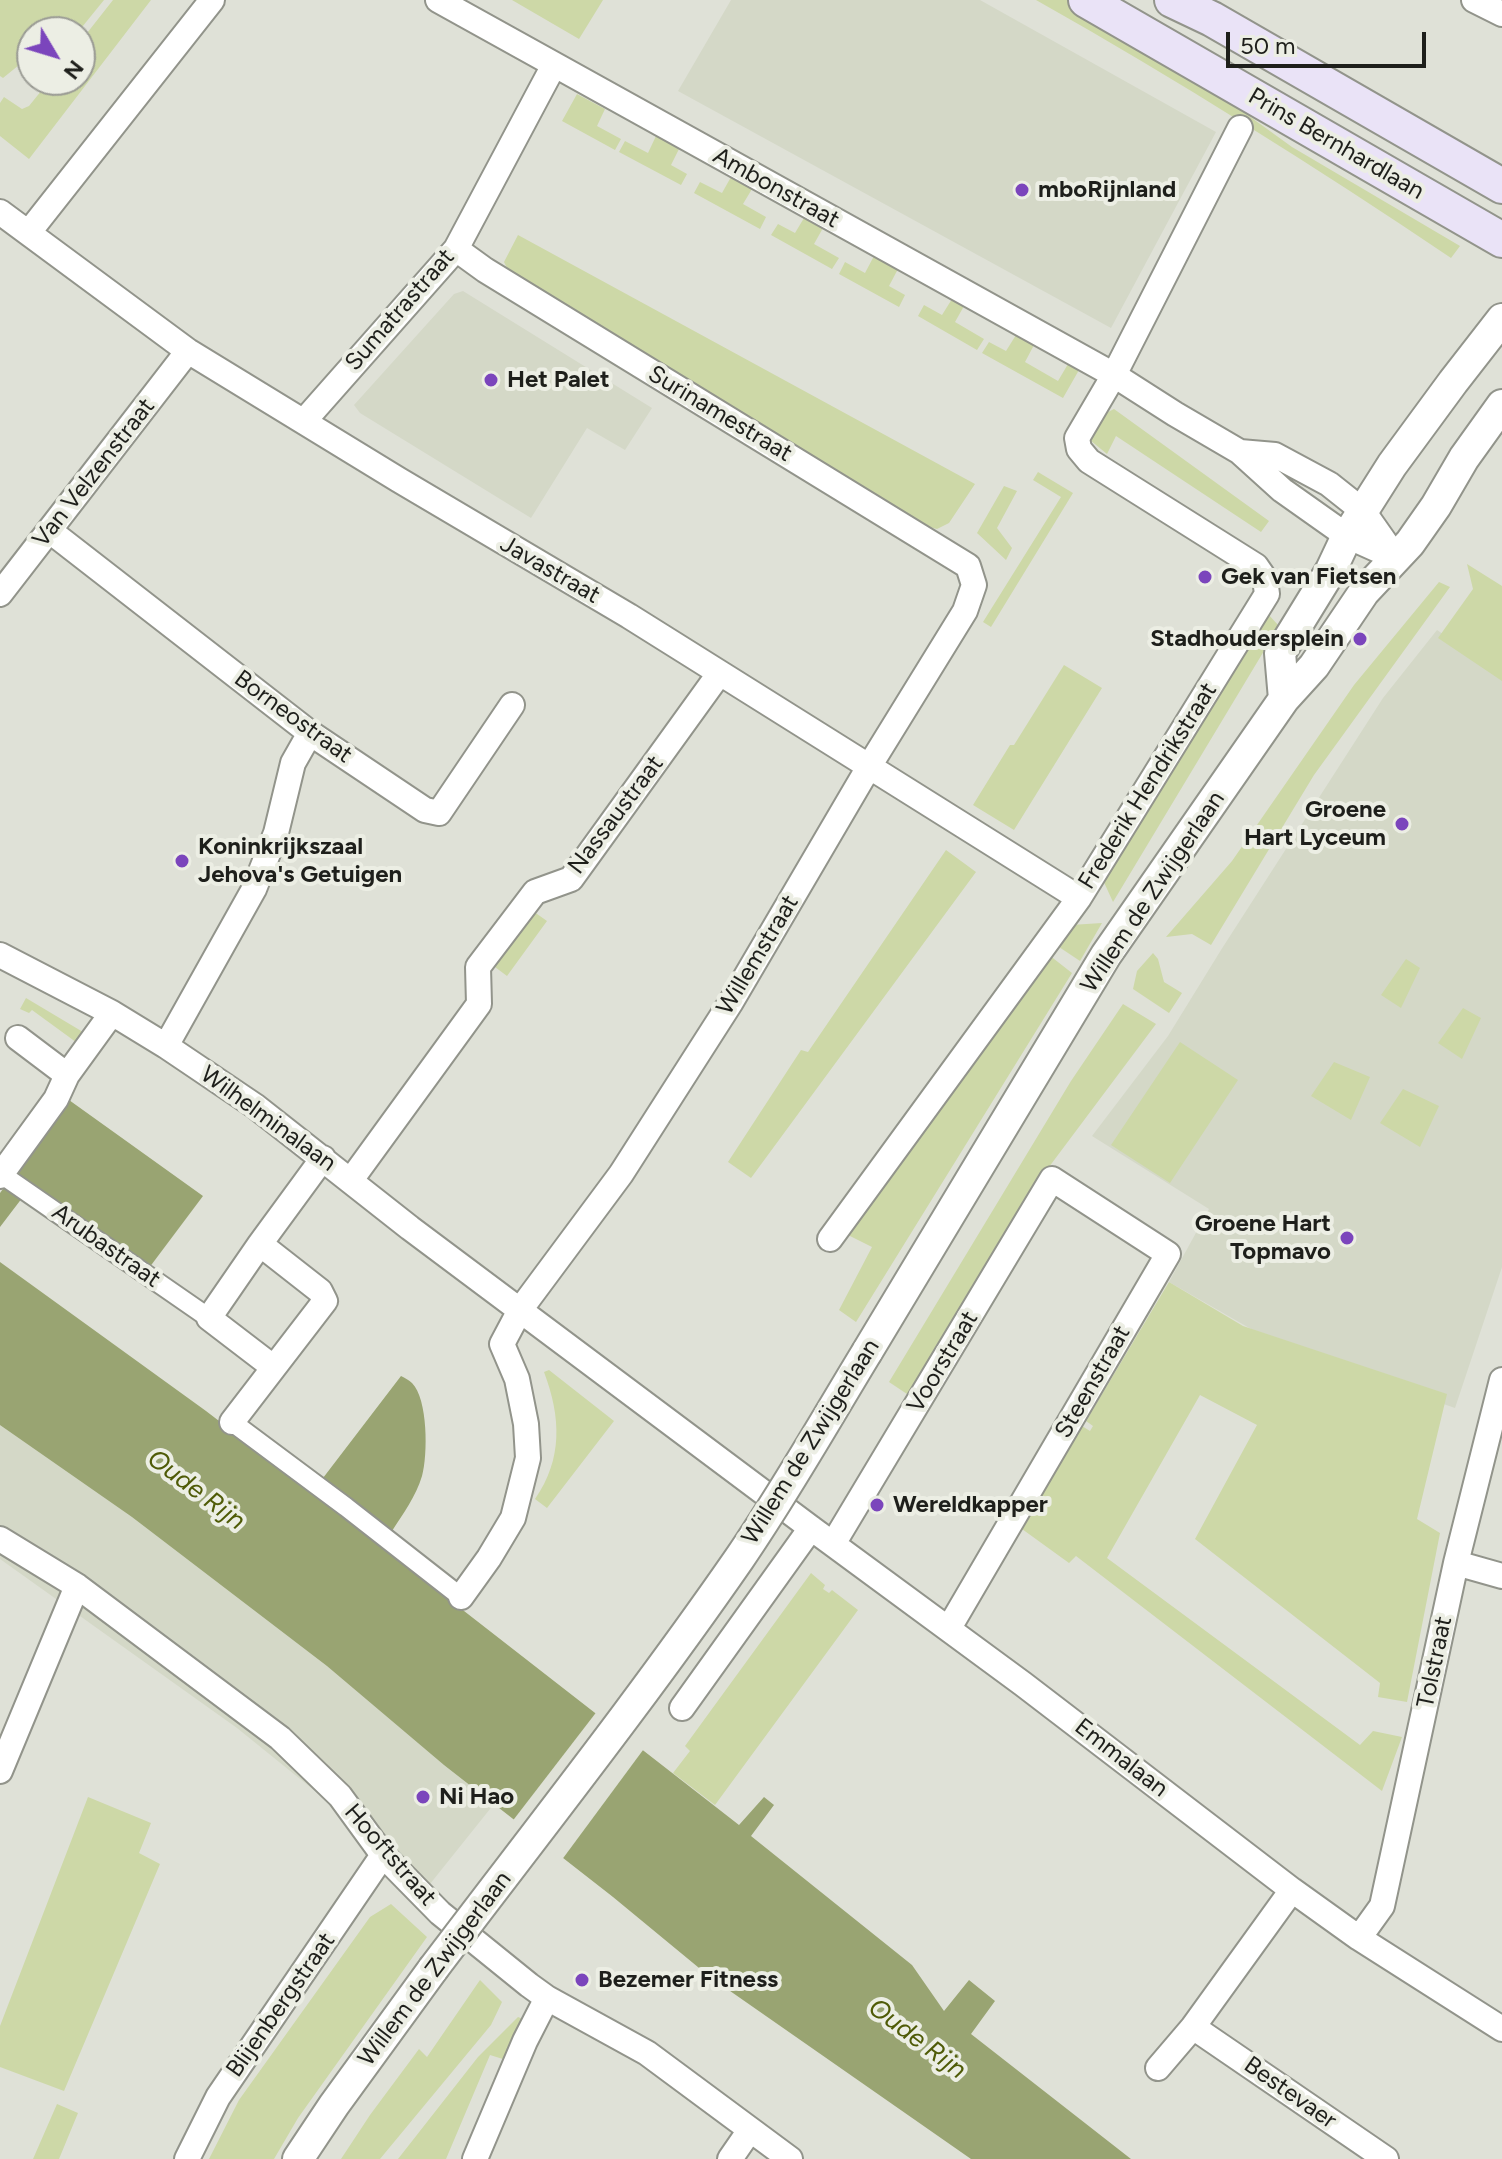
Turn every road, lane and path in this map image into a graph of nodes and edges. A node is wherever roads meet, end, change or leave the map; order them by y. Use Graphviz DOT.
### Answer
graph roads {
  1 [pos="212,0"];
  2 [pos="438,0"];
  3 [pos="1086,0"];
  4 [pos="1172,0"];
  5 [pos="1474,0"];
  6 [pos="1502,14"];
  7 [pos="554,65"];
  8 [pos="1240,128"];
  9 [pos="1502,186"];
  10 [pos="0,212"];
  11 [pos="29,232"];
  12 [pos="1502,240"];
  13 [pos="456,249"];
  14 [pos="1502,319"];
  15 [pos="188,351"];
  16 [pos="1114,375"];
  17 [pos="1502,405"];
  18 [pos="304,421"];
  19 [pos="1355,523"];
  20 [pos="50,531"];
  21 [pos="1396,558"];
  22 [pos="974,585"];
  23 [pos="0,594"];
  24 [pos="719,674"];
  25 [pos="1284,699"];
  26 [pos="512,705"];
  27 [pos="310,733"];
  28 [pos="870,765"];
  29 [pos="1079,898"];
  30 [pos="0,955"];
  31 [pos="112,1013"];
  32 [pos="18,1038"];
  33 [pos="166,1046"];
  34 [pos="67,1075"];
  35 [pos="323,1158"];
  36 [pos="1,1175"];
  37 [pos="1052,1179"];
  38 [pos="351,1180"];
  39 [pos="830,1239"];
  40 [pos="260,1244"];
  41 [pos="520,1310"];
  42 [pos="209,1318"];
  43 [pos="273,1367"];
  44 [pos="1502,1380"];
  45 [pos="232,1422"];
  46 [pos="745,1479"];
  47 [pos="811,1528"];
  48 [pos="0,1539"];
  49 [pos="833,1544"];
  50 [pos="1456,1563"];
  51 [pos="1502,1576"];
  52 [pos="77,1586"];
  53 [pos="461,1597"];
  54 [pos="949,1628"];
  55 [pos="682,1708"];
  56 [pos="0,1771"];
  57 [pos="383,1855"];
  58 [pos="1292,1890"];
  59 [pos="1359,1938"];
  60 [pos="547,1998"];
  61 [pos="1193,2027"];
  62 [pos="1502,2029"];
  63 [pos="1158,2068"];
  64 [pos="750,2130"];
  65 [pos="187,2159"];
  66 [pos="298,2159"];
  67 [pos="475,2159"];
  68 [pos="730,2159"];
  69 [pos="790,2159"];
  70 [pos="1386,2159"];
  1 -- 11 [label="street"];
  2 -- 7 [label="street, Ambonstraat"];
  3 -- 12 [label="main road, Prins Bernhardlaan"];
  4 -- 9 [label="main road, Prins Bernhardlaan"];
  5 -- 6 [label="street"];
  7 -- 13 [label="street, Sumatrastraat"];
  7 -- 16 [label="street, Ambonstraat"];
  8 -- 16 [label="street"];
  10 -- 11 [label="street, Javastraat"];
  11 -- 15 [label="street, Javastraat"];
  13 -- 18 [label="street, Sumatrastraat"];
  13 -- 22 [label="street, Surinamestraat"];
  14 -- 19 [label="street"];
  15 -- 18 [label="street, Javastraat"];
  15 -- 20 [label="street, Van Velzenstraat"];
  16 -- 19 [label="street, Ambonstraat"];
  16 -- 29 [label="street, Frederik Hendrikstraat"];
  17 -- 21 [label="street, Willem de Zwijgerlaan"];
  18 -- 24 [label="street, Javastraat"];
  19 -- 21 [label="street, Ambonstraat"];
  19 -- 25 [label="street"];
  20 -- 23 [label="street, Van Velzenstraat"];
  20 -- 27 [label="street, Borneostraat"];
  21 -- 25 [label="street, Willem de Zwijgerlaan"];
  22 -- 28 [label="street, Willemstraat"];
  24 -- 28 [label="street, Javastraat"];
  24 -- 38 [label="street, Nassaustraat"];
  25 -- 66 [label="street, Willem de Zwijgerlaan, bridge"];
  26 -- 27 [label="street, Borneostraat"];
  27 -- 33 [label="street"];
  28 -- 29 [label="street, Javastraat"];
  28 -- 41 [label="street, Willemstraat"];
  29 -- 39 [label="street, Frederik Hendrikstraat"];
  30 -- 31 [label="street, Wilhelminalaan"];
  31 -- 33 [label="street, Wilhelminalaan"];
  31 -- 34 [label="street"];
  32 -- 34 [label="street"];
  33 -- 35 [label="street, Wilhelminalaan"];
  34 -- 36 [label="street"];
  35 -- 38 [label="street, Wilhelminalaan"];
  35 -- 40 [label="street"];
  36 -- 42 [label="street, Arubastraat"];
  37 -- 49 [label="street, Voorstraat"];
  37 -- 54 [label="street, Steenstraat"];
  38 -- 41 [label="street, Wilhelminalaan"];
  40 -- 42 [label="street"];
  40 -- 43 [label="street"];
  41 -- 46 [label="street, Wilhelminalaan"];
  41 -- 53 [label="street"];
  42 -- 43 [label="street, Arubastraat"];
  43 -- 45 [label="street"];
  44 -- 50 [label="street, Tolstraat"];
  45 -- 53 [label="street"];
  46 -- 47 [label="street, Emmalaan"];
  47 -- 49 [label="street, Emmalaan"];
  47 -- 55 [label="street"];
  48 -- 52 [label="street, Hooftstraat"];
  49 -- 54 [label="street, Emmalaan"];
  50 -- 51 [label="street"];
  50 -- 59 [label="street, Tolstraat"];
  52 -- 56 [label="street"];
  52 -- 57 [label="street, Hooftstraat"];
  54 -- 58 [label="street, Emmalaan"];
  57 -- 60 [label="street, Hooftstraat"];
  57 -- 65 [label="street, Blijenbergstraat"];
  58 -- 59 [label="street, Emmalaan"];
  58 -- 61 [label="street"];
  59 -- 62 [label="street, Emmalaan"];
  60 -- 64 [label="street, Hooftstraat"];
  60 -- 67 [label="street"];
  61 -- 63 [label="street"];
  61 -- 70 [label="street, Bestevaer"];
  64 -- 68 [label="street"];
  64 -- 69 [label="street, Hooftstraat"];
}
